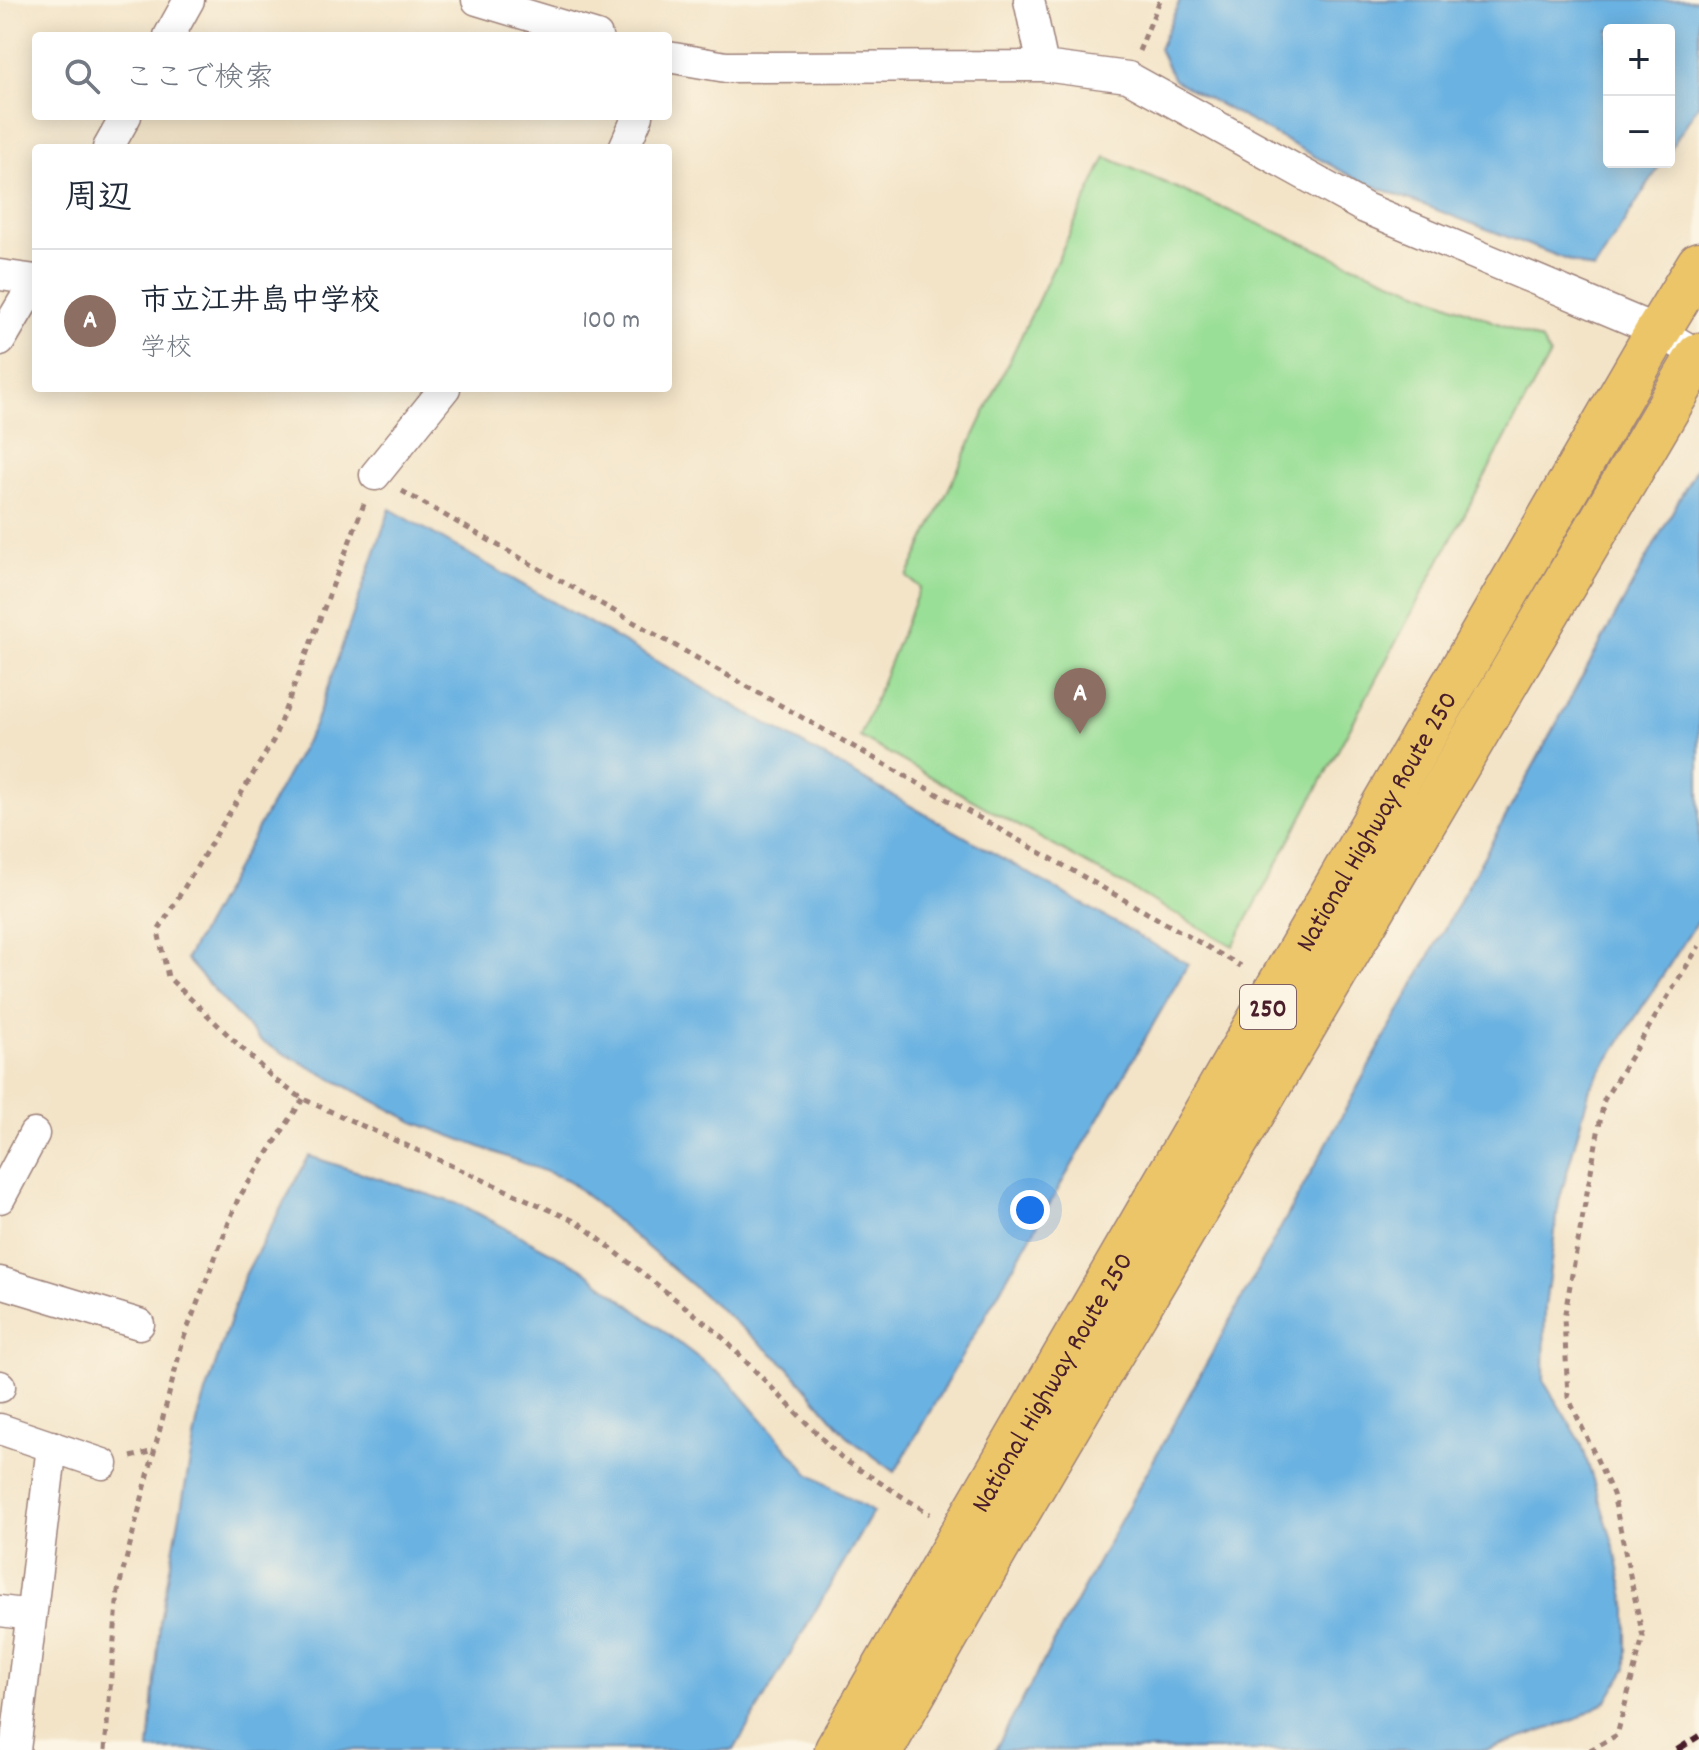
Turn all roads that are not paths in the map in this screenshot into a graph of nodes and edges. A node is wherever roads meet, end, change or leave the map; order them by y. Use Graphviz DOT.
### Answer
graph roads {
  1 [pos="189,0"];
  2 [pos="477,0"];
  3 [pos="1028,0"];
  4 [pos="171,32"];
  5 [pos="584,32"];
  6 [pos="672,58"];
  7 [pos="1043,66"];
  8 [pos="124,120"];
  9 [pos="636,120"];
  10 [pos="110,144"];
  11 [pos="626,144"];
  12 [pos="1699,264"];
  13 [pos="0,275"];
  14 [pos="32,279"];
  15 [pos="32,287"];
  16 [pos="1658,331"];
  17 [pos="0,341"];
  18 [pos="1699,355"];
  19 [pos="442,392"];
  20 [pos="375,475"];
  21 [pos="34,1134"];
  22 [pos="0,1198"];
  23 [pos="0,1282"];
  24 [pos="139,1324"];
  25 [pos="0,1429"];
  26 [pos="52,1446"];
  27 [pos="103,1464"];
  28 [pos="0,1611"];
  29 [pos="31,1615"];
  30 [pos="15,1750"];
  31 [pos="837,1750"];
  32 [pos="881,1750"];
  1 -- 4 [label="street"];
  2 -- 5 [label="street"];
  3 -- 7 [label="street"];
  6 -- 7 [label="street"];
  7 -- 16 [label="street"];
  8 -- 10 [label="street"];
  9 -- 11 [label="street"];
  12 -- 16 [label="highway, National Highway Route 250 / 250"];
  13 -- 14 [label="street"];
  15 -- 17 [label="street"];
  16 -- 18 [label="street"];
  16 -- 31 [label="highway, National Highway Route 250 / 250"];
  18 -- 32 [label="highway, National Highway Route 250 / 250"];
  19 -- 20 [label="street"];
  21 -- 22 [label="street"];
  23 -- 24 [label="street"];
  25 -- 26 [label="street"];
  26 -- 27 [label="street"];
  26 -- 29 [label="street"];
  28 -- 29 [label="street"];
  29 -- 30 [label="street"];
}
